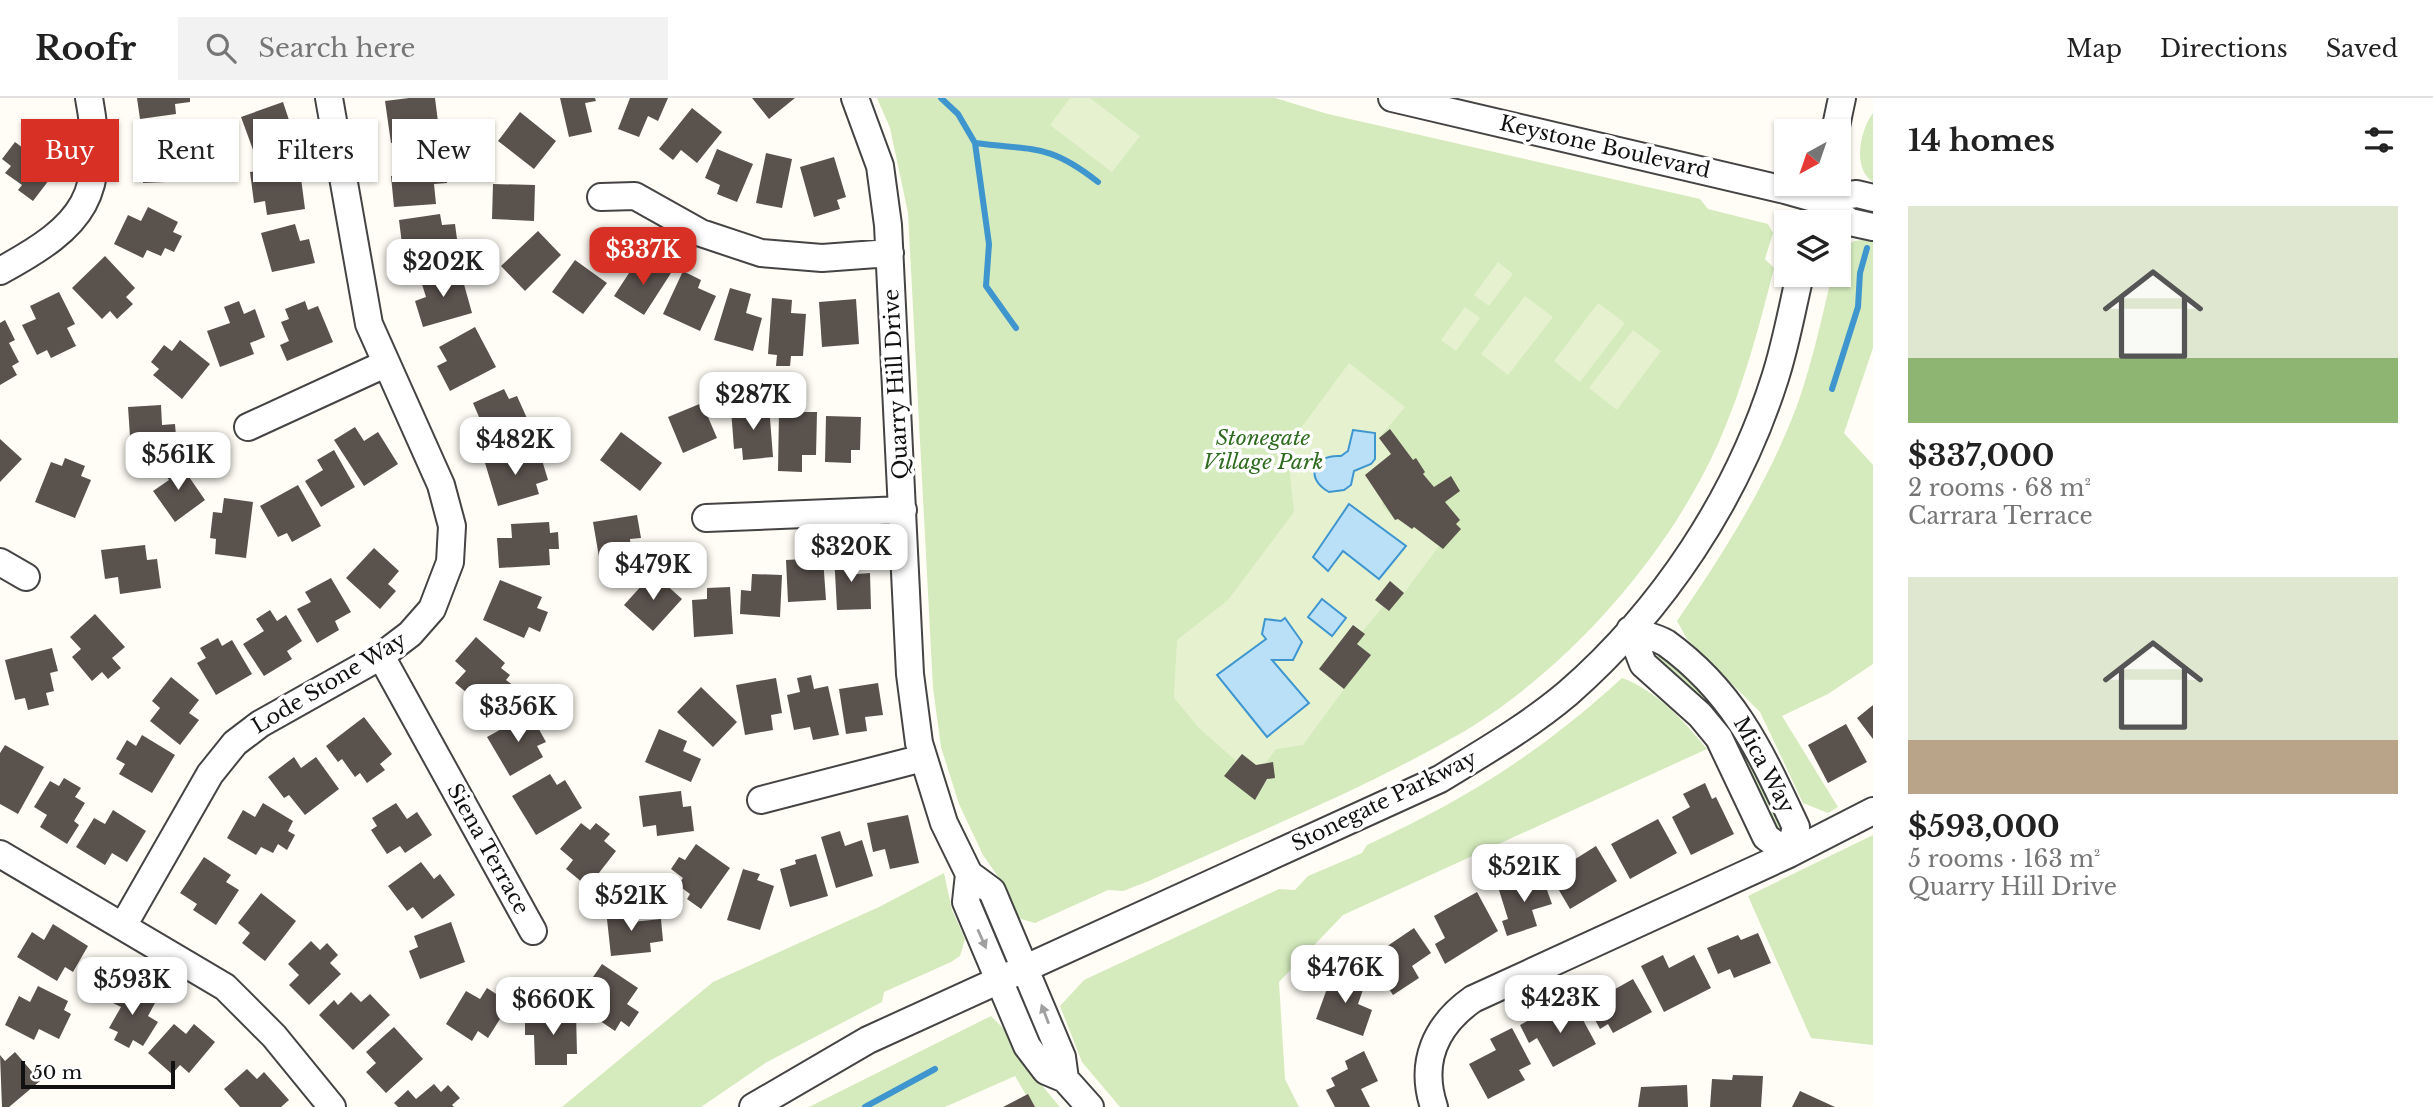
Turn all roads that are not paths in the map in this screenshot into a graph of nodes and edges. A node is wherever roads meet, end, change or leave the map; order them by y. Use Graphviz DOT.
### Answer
graph roads {
  1 [pos="89,98"];
  2 [pos="329,98"];
  3 [pos="855,98"];
  4 [pos="1392,98"];
  5 [pos="1842,98"];
  6 [pos="1838,119"];
  7 [pos="601,197"];
  8 [pos="1873,198"];
  9 [pos="1817,202"];
  10 [pos="1873,227"];
  11 [pos="890,253"];
  12 [pos="0,271"];
  13 [pos="1797,287"];
  14 [pos="385,364"];
  15 [pos="248,427"];
  16 [pos="903,510"];
  17 [pos="706,518"];
  18 [pos="0,562"];
  19 [pos="26,577"];
  20 [pos="1630,630"];
  21 [pos="381,656"];
  22 [pos="923,758"];
  23 [pos="761,800"];
  24 [pos="1873,811"];
  25 [pos="1788,854"];
  26 [pos="4,866"];
  27 [pos="969,874"];
  28 [pos="123,926"];
  29 [pos="533,931"];
  30 [pos="1026,967"];
  31 [pos="1000,979"];
  32 [pos="1065,1079"];
  33 [pos="332,1107"];
  34 [pos="753,1107"];
  35 [pos="1090,1107"];
  36 [pos="1434,1107"];
  1 -- 12 [label="street"];
  2 -- 14 [label="street, Lode Stone Way"];
  3 -- 11 [label="street, Quarry Hill Drive"];
  4 -- 9 [label="street, Keystone Boulevard"];
  5 -- 6 [label="street"];
  7 -- 11 [label="street"];
  8 -- 9 [label="street"];
  9 -- 10 [label="street"];
  11 -- 16 [label="street, Quarry Hill Drive"];
  13 -- 20 [label="street, Stonegate Parkway"];
  14 -- 15 [label="street"];
  14 -- 21 [label="street, Lode Stone Way"];
  16 -- 17 [label="street"];
  16 -- 22 [label="street, Quarry Hill Drive"];
  18 -- 19 [label="street"];
  20 -- 25 [label="street, Mica Way"];
  20 -- 30 [label="street, Stonegate Parkway"];
  21 -- 28 [label="street, Lode Stone Way"];
  21 -- 29 [label="street, Siena Terrace"];
  22 -- 23 [label="street"];
  22 -- 27 [label="street, Quarry Hill Drive"];
  24 -- 25 [label="street"];
  25 -- 36 [label="street"];
  26 -- 28 [label="street"];
  27 -- 30 [label="street, Quarry Hill Drive"];
  27 -- 31 [label="street, Quarry Hill Drive, one-way"];
  28 -- 33 [label="street"];
  30 -- 31 [label="street, Stonegate Parkway"];
  32 -- 30 [label="street, Quarry Hill Drive, one-way"];
  31 -- 32 [label="street, Quarry Hill Drive"];
  31 -- 34 [label="street, Stonegate Parkway"];
  32 -- 35 [label="street, Quarry Hill Drive"];
}
